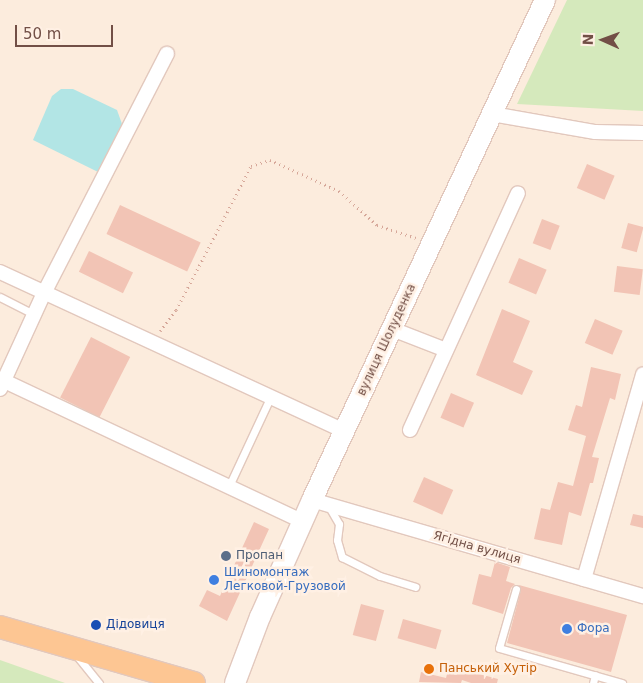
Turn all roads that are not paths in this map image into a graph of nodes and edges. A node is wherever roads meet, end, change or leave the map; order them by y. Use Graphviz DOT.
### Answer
graph roads {
  1 [pos="545,0"];
  2 [pos="167,54"];
  3 [pos="492,114"];
  4 [pos="643,133"];
  5 [pos="518,193"];
  6 [pos="0,272"];
  7 [pos="44,293"];
  8 [pos="0,297"];
  9 [pos="34,314"];
  10 [pos="392,329"];
  11 [pos="446,350"];
  12 [pos="643,374"];
  13 [pos="1,383"];
  14 [pos="640,393"];
  15 [pos="270,398"];
  16 [pos="410,430"];
  17 [pos="344,431"];
  18 [pos="228,486"];
  19 [pos="320,502"];
  20 [pos="302,521"];
  21 [pos="584,579"];
  22 [pos="415,587"];
  23 [pos="516,589"];
  24 [pos="643,596"];
  25 [pos="0,627"];
  26 [pos="70,648"];
  27 [pos="594,679"];
  28 [pos="99,683"];
  29 [pos="194,683"];
  30 [pos="235,683"];
  31 [pos="622,683"];
  1 -- 3 [label="main road, вулиця Шолуденка"];
  2 -- 7 [label="street"];
  3 -- 4 [label="street"];
  3 -- 10 [label="main road, вулиця Шолуденка"];
  5 -- 11 [label="street"];
  6 -- 7 [label="street"];
  7 -- 9 [label="street"];
  7 -- 15 [label="street"];
  8 -- 9 [label="lane"];
  9 -- 13 [label="street"];
  10 -- 11 [label="street"];
  10 -- 17 [label="main road, вулиця Шолуденка"];
  11 -- 16 [label="street"];
  12 -- 14 [label="street"];
  13 -- 18 [label="street"];
  14 -- 21 [label="street"];
  15 -- 17 [label="street"];
  15 -- 18 [label="lane"];
  17 -- 19 [label="main road, вулиця Шолуденка"];
  18 -- 20 [label="street"];
  19 -- 20 [label="main road, вулиця Шолуденка"];
  19 -- 21 [label="street, Ягідна вулиця"];
  19 -- 22 [label="lane"];
  20 -- 30 [label="main road, вулиця Шолуденка"];
  21 -- 24 [label="street, Ягідна вулиця"];
  23 -- 27 [label="lane"];
  25 -- 26 [label="main road"];
  26 -- 28 [label="lane"];
  26 -- 29 [label="main road"];
  27 -- 31 [label="lane"];
}
